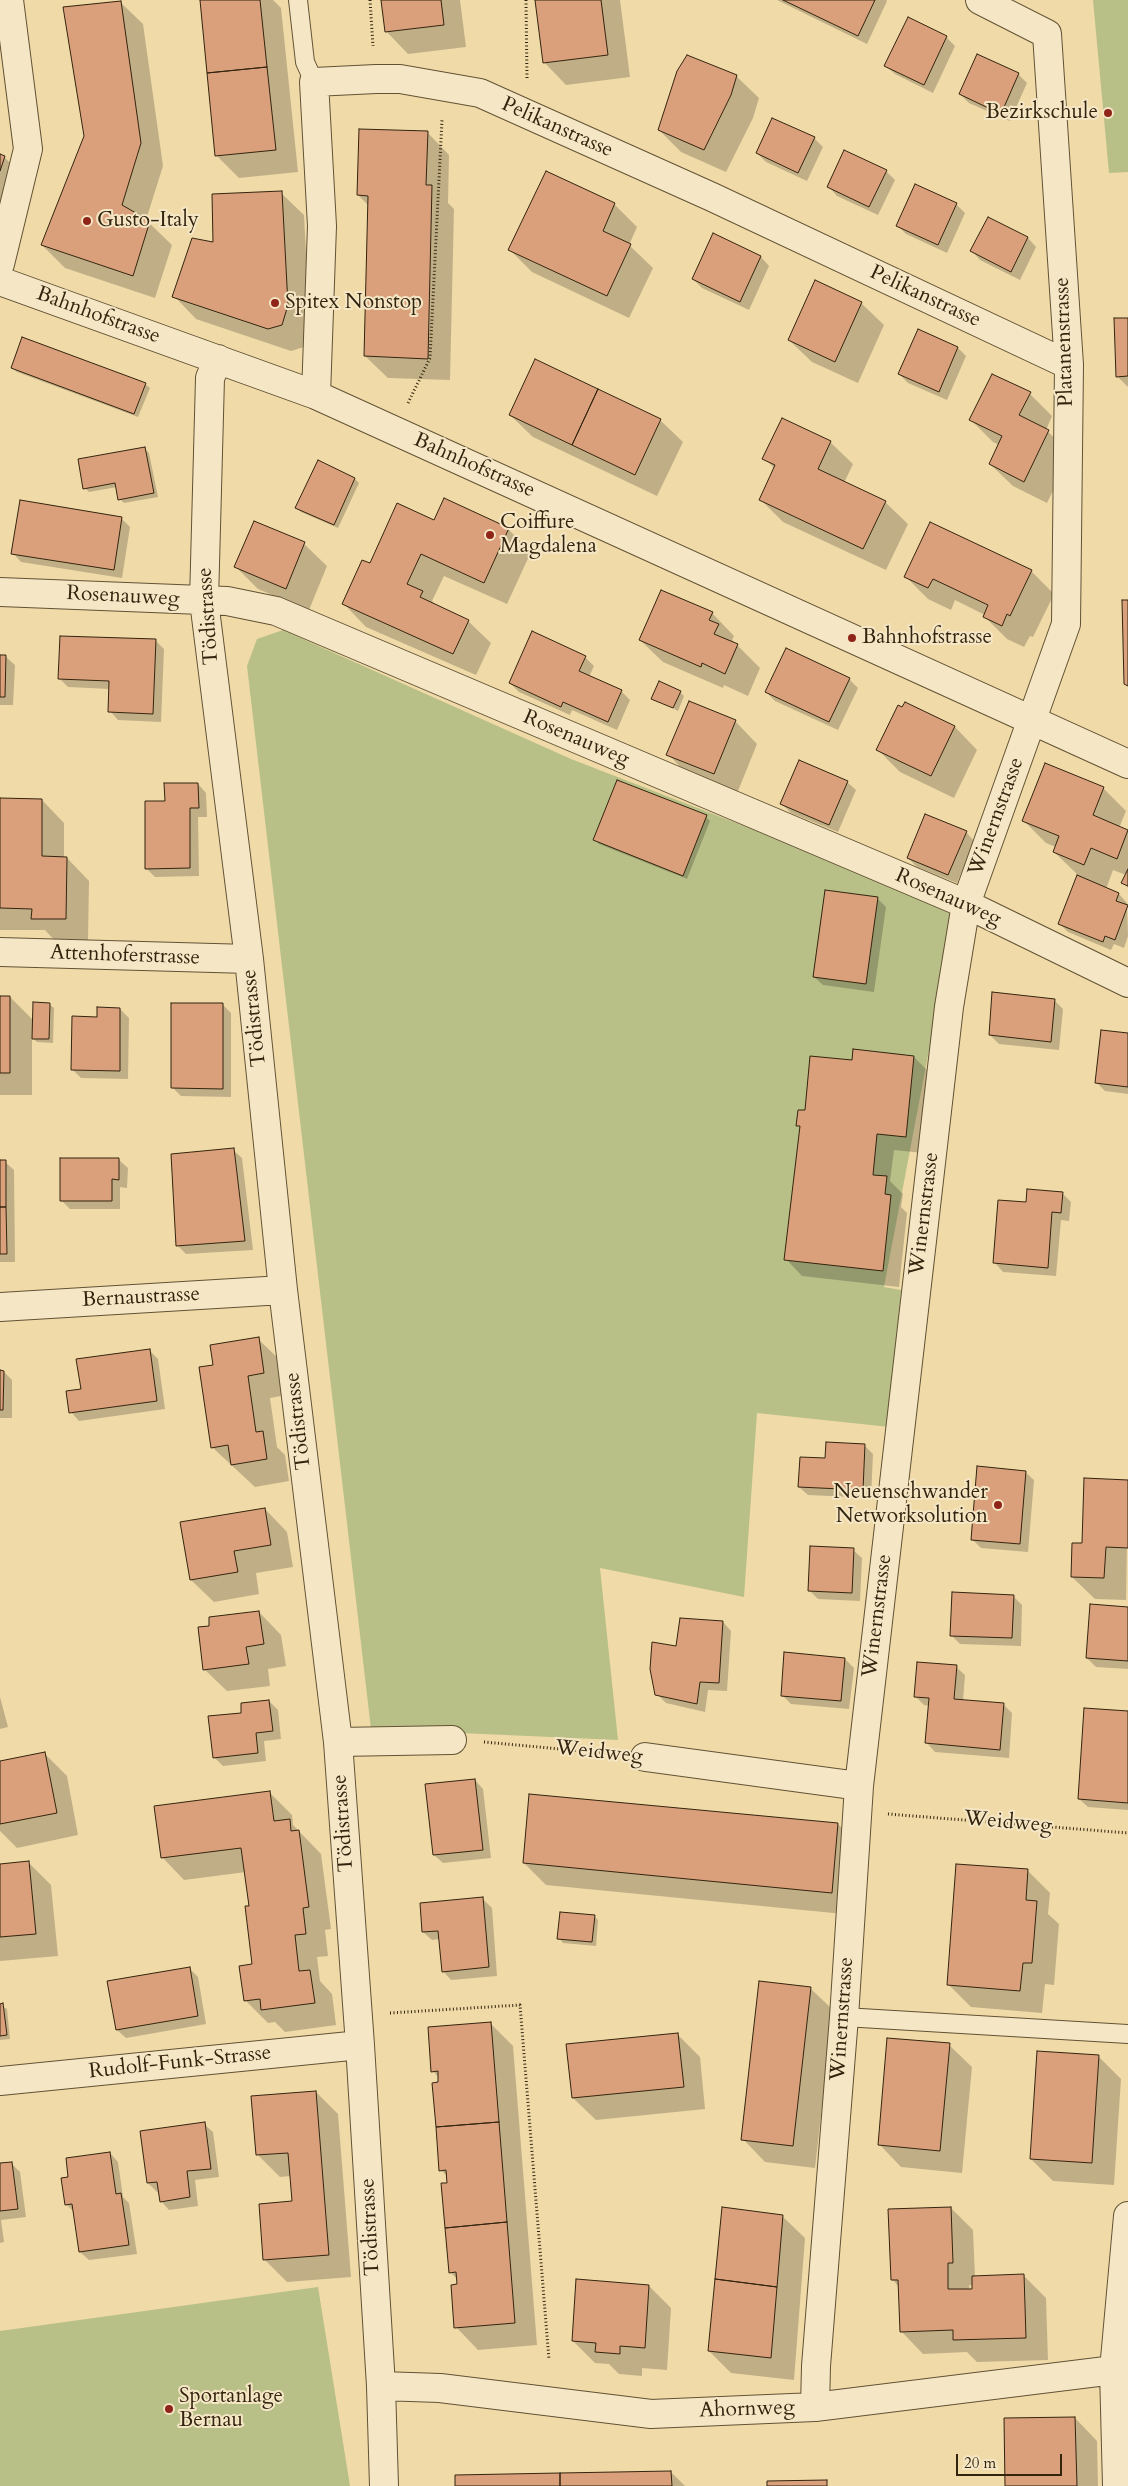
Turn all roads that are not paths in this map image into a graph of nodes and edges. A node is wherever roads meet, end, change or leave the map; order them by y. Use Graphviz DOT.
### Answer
graph roads {
  1 [pos="9,0"];
  2 [pos="298,0"];
  3 [pos="980,0"];
  4 [pos="314,82"];
  5 [pos="0,264"];
  6 [pos="0,281"];
  7 [pos="218,359"];
  8 [pos="1069,365"];
  9 [pos="316,395"];
  10 [pos="0,592"];
  11 [pos="204,601"];
  12 [pos="1031,719"];
  13 [pos="1128,764"];
  14 [pos="966,904"];
  15 [pos="0,952"];
  16 [pos="249,959"];
  17 [pos="1128,983"];
  18 [pos="283,1290"];
  19 [pos="0,1307"];
  20 [pos="452,1740"];
  21 [pos="338,1742"];
  22 [pos="645,1757"];
  23 [pos="858,1799"];
  24 [pos="844,2017"];
  25 [pos="1128,2034"];
  26 [pos="360,2045"];
  27 [pos="0,2081"];
  28 [pos="1128,2216"];
  29 [pos="1114,2370"];
  30 [pos="380,2386"];
  31 [pos="816,2407"];
  32 [pos="384,2486"];
  33 [pos="1118,2486"];
  1 -- 5 [label="street"];
  2 -- 4 [label="lane"];
  3 -- 8 [label="street, Platanenstrasse"];
  4 -- 8 [label="street, Pelikanstrasse"];
  4 -- 9 [label="street"];
  6 -- 7 [label="street, Bahnhofstrasse"];
  7 -- 9 [label="street, Bahnhofstrasse"];
  7 -- 11 [label="street, Tödistrasse"];
  8 -- 12 [label="street, Platanenstrasse"];
  9 -- 12 [label="street, Bahnhofstrasse"];
  10 -- 11 [label="street, Rosenauweg"];
  11 -- 14 [label="street, Rosenauweg"];
  11 -- 16 [label="street, Tödistrasse"];
  12 -- 13 [label="street, Bahnhofstrasse"];
  12 -- 14 [label="street, Winernstrasse"];
  14 -- 17 [label="street, Rosenauweg"];
  14 -- 23 [label="street, Winernstrasse"];
  15 -- 16 [label="street, Attenhoferstrasse"];
  16 -- 18 [label="street, Tödistrasse"];
  18 -- 19 [label="street, Bernaustrasse"];
  18 -- 21 [label="street, Tödistrasse"];
  20 -- 21 [label="street"];
  21 -- 26 [label="street, Tödistrasse"];
  22 -- 23 [label="street, Weidweg"];
  23 -- 24 [label="street, Winernstrasse"];
  24 -- 25 [label="lane"];
  24 -- 31 [label="street, Winernstrasse"];
  26 -- 27 [label="street, Rudolf-Funk-Strasse"];
  26 -- 30 [label="street, Tödistrasse"];
  28 -- 29 [label="street"];
  29 -- 31 [label="street, Ahornweg"];
  29 -- 33 [label="street"];
  30 -- 31 [label="street, Ahornweg"];
  30 -- 32 [label="street, Tödistrasse"];
}
